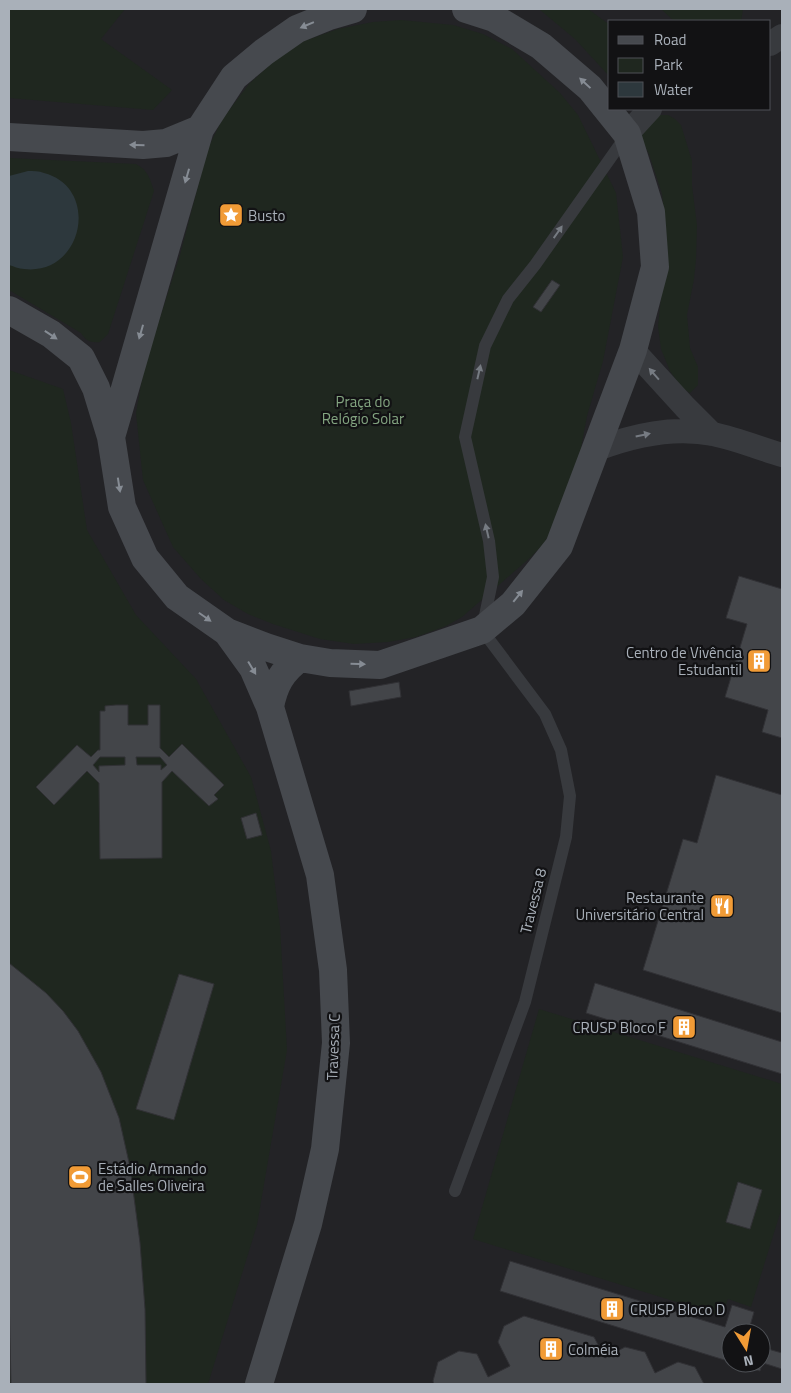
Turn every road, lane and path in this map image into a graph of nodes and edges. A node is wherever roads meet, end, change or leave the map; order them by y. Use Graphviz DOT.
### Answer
graph roads {
  1 [pos="353,9"];
  2 [pos="466,9"];
  3 [pos="782,36"];
  4 [pos="771,43"];
  5 [pos="649,110"];
  6 [pos="200,129"];
  7 [pos="627,134"];
  8 [pos="9,137"];
  9 [pos="9,310"];
  10 [pos="633,350"];
  11 [pos="712,434"];
  12 [pos="111,437"];
  13 [pos="596,449"];
  14 [pos="782,455"];
  15 [pos="482,630"];
  16 [pos="227,632"];
  17 [pos="300,658"];
  18 [pos="270,708"];
  19 [pos="455,1191"];
  20 [pos="259,1384"];
  1 -- 6 [label="street, one-way"];
  7 -- 2 [label="street, one-way"];
  3 -- 4 [label="street"];
  5 -- 7 [label="street"];
  6 -- 8 [label="street, one-way"];
  6 -- 12 [label="street, one-way"];
  7 -- 10 [label="street"];
  15 -- 7 [label="lane, one-way"];
  9 -- 12 [label="street, one-way"];
  11 -- 10 [label="street, one-way"];
  10 -- 13 [label="street"];
  13 -- 11 [label="street, one-way"];
  11 -- 14 [label="street"];
  12 -- 16 [label="street, one-way"];
  15 -- 13 [label="street, one-way"];
  17 -- 15 [label="street, one-way"];
  15 -- 19 [label="lane, Travessa 8"];
  16 -- 17 [label="street"];
  16 -- 18 [label="street, Travessa C, one-way"];
  17 -- 18 [label="street"];
  18 -- 20 [label="street, Travessa C"];
}
